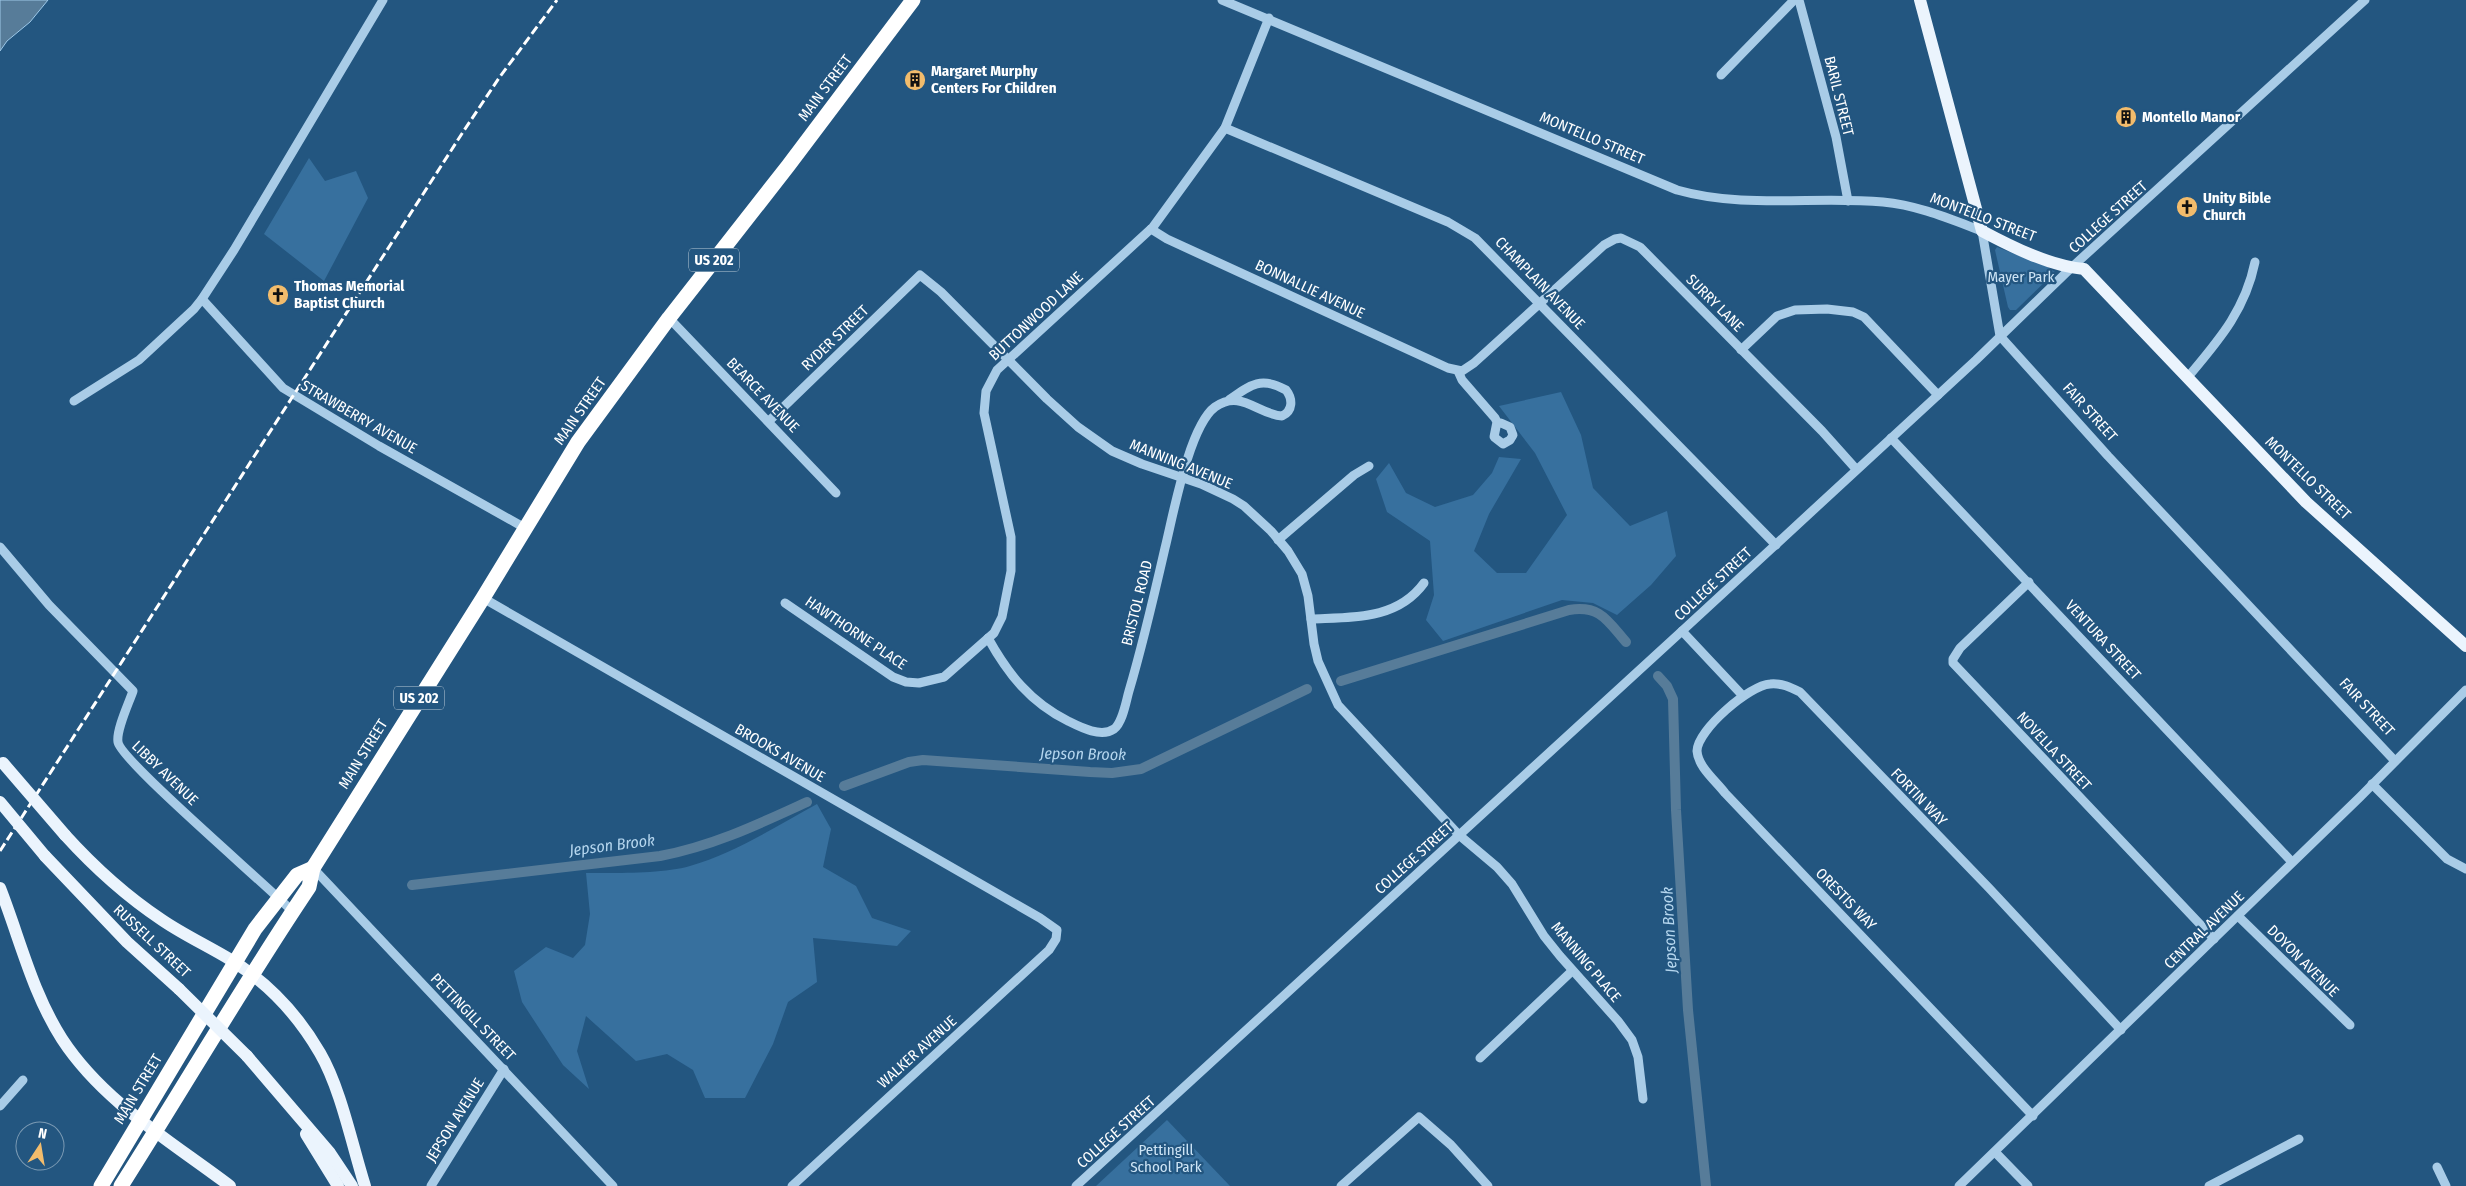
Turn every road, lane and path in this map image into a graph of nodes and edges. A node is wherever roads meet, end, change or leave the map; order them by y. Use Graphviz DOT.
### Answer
graph roads {
  1 [pos="383,0"];
  2 [pos="913,0"];
  3 [pos="1222,0"];
  4 [pos="1794,0"];
  5 [pos="1799,0"];
  6 [pos="1920,0"];
  7 [pos="2365,0"];
  8 [pos="1268,18"];
  9 [pos="1721,75"];
  10 [pos="1225,128"];
  11 [pos="1848,201"];
  12 [pos="1151,229"];
  13 [pos="1982,230"];
  14 [pos="2255,262"];
  15 [pos="2072,268"];
  16 [pos="920,275"];
  17 [pos="202,299"];
  18 [pos="1540,303"];
  19 [pos="669,318"];
  20 [pos="2000,336"];
  21 [pos="1742,350"];
  22 [pos="1008,360"];
  23 [pos="1458,370"];
  24 [pos="2187,378"];
  25 [pos="1938,395"];
  26 [pos="1229,400"];
  27 [pos="74,401"];
  28 [pos="769,421"];
  29 [pos="1501,423"];
  30 [pos="1891,438"];
  31 [pos="1369,466"];
  32 [pos="1856,469"];
  33 [pos="1183,477"];
  34 [pos="836,493"];
  35 [pos="525,528"];
  36 [pos="1278,540"];
  37 [pos="1776,545"];
  38 [pos="0,547"];
  39 [pos="2029,582"];
  40 [pos="1424,583"];
  41 [pos="483,598"];
  42 [pos="785,603"];
  43 [pos="1311,619"];
  44 [pos="1682,632"];
  45 [pos="988,638"];
  46 [pos="2466,646"];
  47 [pos="2466,690"];
  48 [pos="1743,696"];
  49 [pos="1,761"];
  50 [pos="2395,761"];
  51 [pos="2372,784"];
  52 [pos="0,802"];
  53 [pos="1459,835"];
  54 [pos="2292,862"];
  55 [pos="313,868"];
  56 [pos="2466,869"];
  57 [pos="0,888"];
  58 [pos="279,898"];
  59 [pos="293,912"];
  60 [pos="2238,916"];
  61 [pos="1058,935"];
  62 [pos="2214,939"];
  63 [pos="234,962"];
  64 [pos="1572,971"];
  65 [pos="252,975"];
  66 [pos="2350,1025"];
  67 [pos="2121,1030"];
  68 [pos="1480,1058"];
  69 [pos="504,1068"];
  70 [pos="24,1080"];
  71 [pos="1643,1099"];
  72 [pos="285,1100"];
  73 [pos="0,1106"];
  74 [pos="2032,1116"];
  75 [pos="139,1120"];
  76 [pos="155,1132"];
  77 [pos="2299,1139"];
  78 [pos="1995,1152"];
  79 [pos="2437,1167"];
  80 [pos="100,1186"];
  81 [pos="120,1186"];
  82 [pos="230,1186"];
  83 [pos="338,1186"];
  84 [pos="352,1186"];
  85 [pos="365,1186"];
  86 [pos="431,1186"];
  87 [pos="614,1186"];
  88 [pos="792,1186"];
  89 [pos="1076,1186"];
  90 [pos="1341,1186"];
  91 [pos="1488,1186"];
  92 [pos="1959,1186"];
  93 [pos="2028,1186"];
  94 [pos="2209,1186"];
  95 [pos="2446,1186"];
  1 -- 17 [label="street"];
  2 -- 19 [label="highway, MAIN STREET / US 202"];
  3 -- 8 [label="street, MONTELLO STREET"];
  4 -- 9 [label="street"];
  5 -- 11 [label="street, BARIL STREET"];
  6 -- 13 [label="main road"];
  7 -- 15 [label="street, COLLEGE STREET"];
  8 -- 10 [label="street, BUTTONWOOD LANE"];
  8 -- 11 [label="street, MONTELLO STREET"];
  10 -- 12 [label="street, BUTTONWOOD LANE"];
  10 -- 18 [label="street, CHAMPLAIN AVENUE"];
  11 -- 13 [label="street, MONTELLO STREET"];
  12 -- 22 [label="street, BUTTONWOOD LANE"];
  12 -- 23 [label="street, BONNALLIE AVENUE"];
  13 -- 15 [label="main road, MONTELLO STREET"];
  13 -- 20 [label="street"];
  14 -- 24 [label="street"];
  15 -- 20 [label="street, COLLEGE STREET"];
  15 -- 24 [label="main road, MONTELLO STREET"];
  16 -- 22 [label="street, MANNING AVENUE"];
  16 -- 28 [label="street, RYDER STREET"];
  17 -- 27 [label="street"];
  17 -- 35 [label="street, STRAWBERRY AVENUE"];
  18 -- 21 [label="street, SURRY LANE"];
  18 -- 23 [label="street"];
  18 -- 37 [label="street, CHAMPLAIN AVENUE"];
  19 -- 28 [label="street, BEARCE AVENUE"];
  19 -- 35 [label="highway, MAIN STREET / US 202"];
  20 -- 25 [label="street, COLLEGE STREET"];
  20 -- 50 [label="street, FAIR STREET"];
  21 -- 25 [label="street"];
  21 -- 32 [label="street, SURRY LANE"];
  22 -- 33 [label="street, MANNING AVENUE"];
  22 -- 45 [label="street, BUTTONWOOD LANE"];
  23 -- 29 [label="street"];
  24 -- 46 [label="main road, MONTELLO STREET"];
  25 -- 30 [label="street, COLLEGE STREET"];
  26 -- 26 [label="street, BRISTOL ROAD"];
  26 -- 33 [label="street, BRISTOL ROAD"];
  28 -- 34 [label="street, BEARCE AVENUE"];
  30 -- 32 [label="street, COLLEGE STREET"];
  30 -- 39 [label="street, VENTURA STREET"];
  31 -- 36 [label="street"];
  32 -- 37 [label="street, COLLEGE STREET"];
  33 -- 36 [label="street, MANNING AVENUE"];
  33 -- 45 [label="street, BRISTOL ROAD"];
  35 -- 41 [label="highway, MAIN STREET / US 202"];
  36 -- 43 [label="street, MANNING AVENUE"];
  37 -- 44 [label="street, COLLEGE STREET"];
  38 -- 58 [label="street, LIBBY AVENUE"];
  39 -- 54 [label="street, VENTURA STREET"];
  39 -- 62 [label="street, NOVELLA STREET"];
  40 -- 43 [label="street"];
  41 -- 55 [label="highway, MAIN STREET / US 202"];
  41 -- 61 [label="street, BROOKS AVENUE"];
  42 -- 45 [label="street, HAWTHORNE PLACE"];
  43 -- 53 [label="street, MANNING AVENUE"];
  44 -- 48 [label="street"];
  44 -- 53 [label="street, COLLEGE STREET"];
  47 -- 50 [label="street, CENTRAL AVENUE"];
  48 -- 67 [label="street, FORTIN WAY"];
  48 -- 74 [label="street, ORESTIS WAY"];
  49 -- 63 [label="main road, bridge"];
  50 -- 51 [label="street, CENTRAL AVENUE"];
  51 -- 54 [label="street, CENTRAL AVENUE"];
  51 -- 56 [label="street"];
  52 -- 72 [label="main road, RUSSELL STREET, bridge"];
  53 -- 64 [label="street, MANNING PLACE"];
  53 -- 89 [label="street, COLLEGE STREET"];
  54 -- 60 [label="street, CENTRAL AVENUE"];
  55 -- 58 [label="highway, MAIN STREET / US 202"];
  55 -- 59 [label="highway, MAIN STREET / US 202"];
  55 -- 69 [label="street, PETTINGILL STREET"];
  57 -- 75 [label="main road"];
  58 -- 59 [label="street, LIBBY AVENUE"];
  58 -- 63 [label="highway, MAIN STREET / US 202"];
  59 -- 65 [label="highway, MAIN STREET / US 202"];
  60 -- 62 [label="street, CENTRAL AVENUE"];
  60 -- 66 [label="street, DOYON AVENUE"];
  61 -- 88 [label="street, WALKER AVENUE"];
  62 -- 67 [label="street, CENTRAL AVENUE"];
  63 -- 65 [label="main road"];
  63 -- 75 [label="highway, MAIN STREET / US 202"];
  64 -- 68 [label="street"];
  64 -- 71 [label="street, MANNING PLACE"];
  65 -- 76 [label="highway, MAIN STREET / US 202"];
  65 -- 85 [label="main road"];
  67 -- 74 [label="street, CENTRAL AVENUE"];
  69 -- 86 [label="street, JEPSON AVENUE"];
  69 -- 87 [label="street, PETTINGILL STREET"];
  70 -- 73 [label="street"];
  72 -- 83 [label="main road, RUSSELL STREET"];
  72 -- 84 [label="main road, RUSSELL STREET"];
  74 -- 78 [label="street, CENTRAL AVENUE"];
  75 -- 76 [label="main road"];
  75 -- 80 [label="highway, MAIN STREET / US 202"];
  76 -- 81 [label="highway, MAIN STREET / US 202"];
  76 -- 82 [label="main road"];
  77 -- 94 [label="street"];
  78 -- 92 [label="street, CENTRAL AVENUE"];
  78 -- 93 [label="street"];
  79 -- 95 [label="street"];
  90 -- 91 [label="street"];
}
